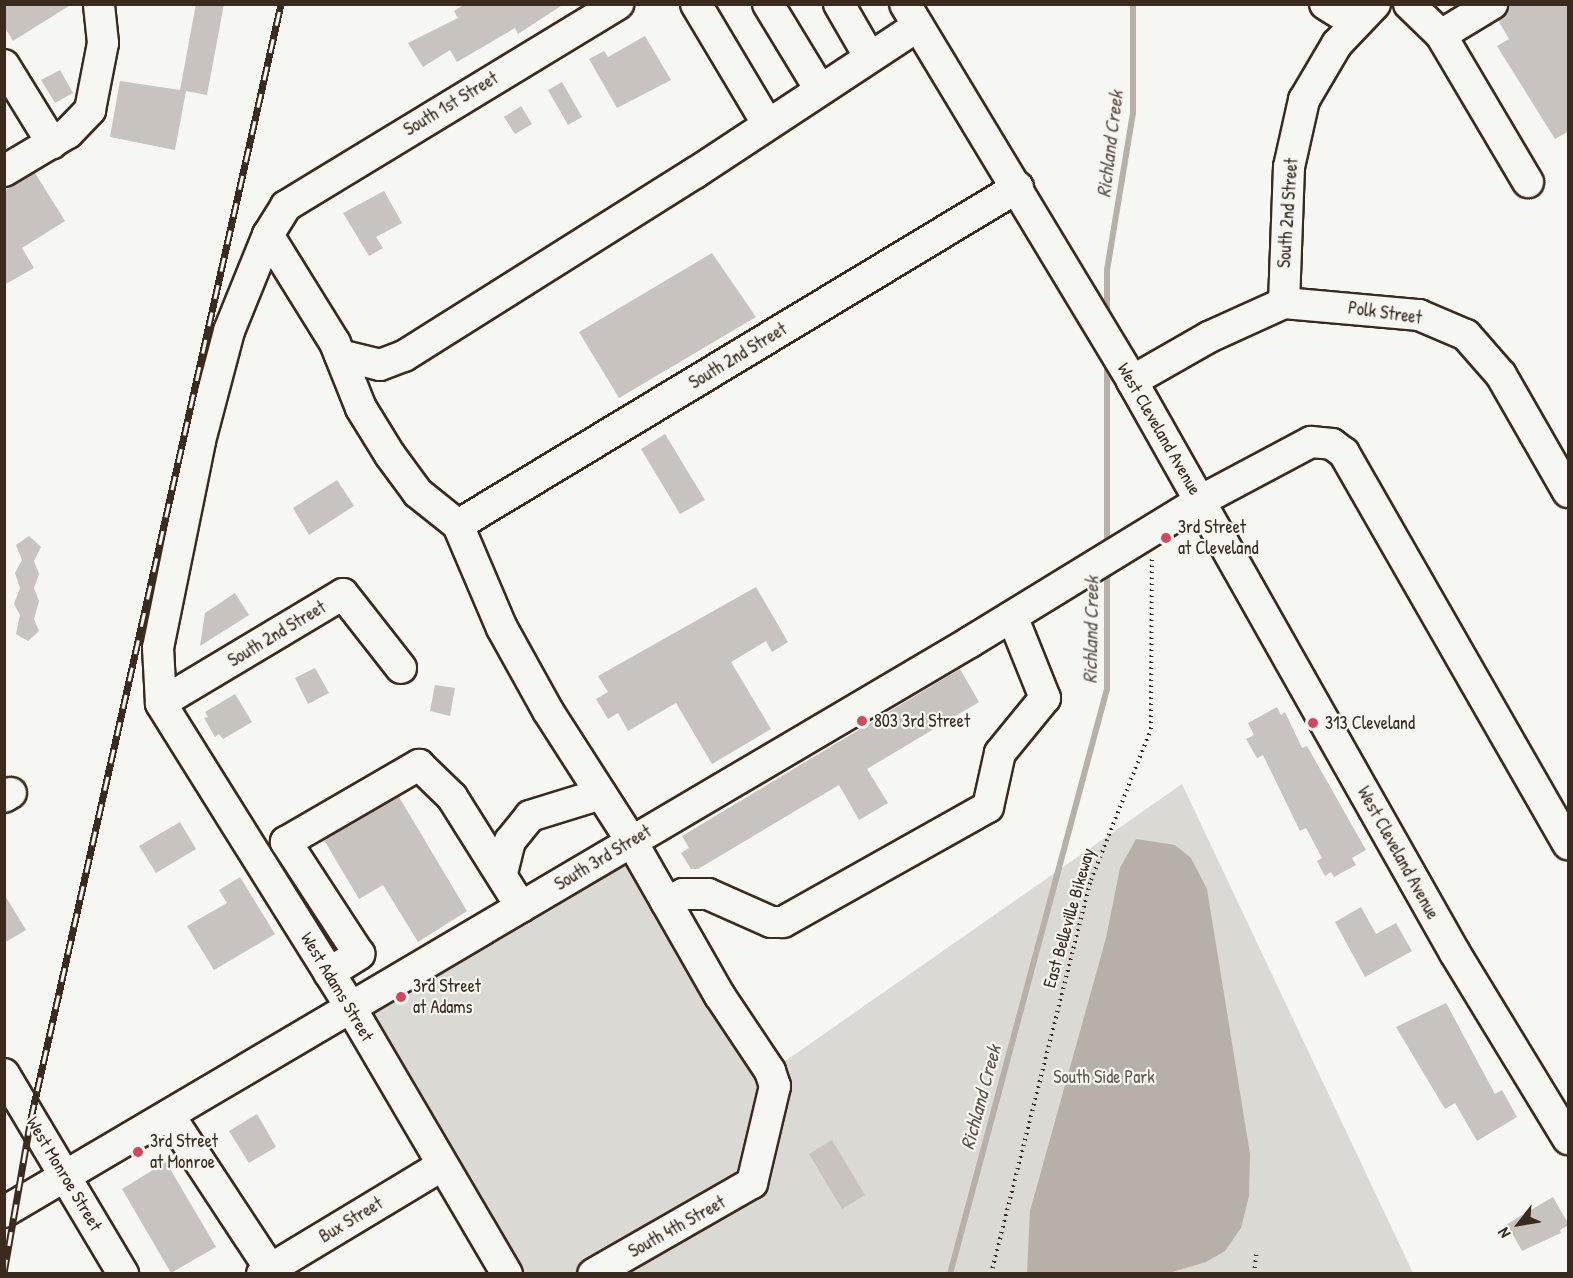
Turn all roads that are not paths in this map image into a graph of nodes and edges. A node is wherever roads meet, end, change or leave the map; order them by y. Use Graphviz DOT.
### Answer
graph roads {
  1 [pos="99,4"];
  2 [pos="618,4"];
  3 [pos="696,4"];
  4 [pos="768,4"];
  5 [pos="839,4"];
  6 [pos="1325,4"];
  7 [pos="1409,4"];
  8 [pos="1492,4"];
  9 [pos="1366,14"];
  10 [pos="912,15"];
  11 [pos="1441,35"];
  12 [pos="869,56"];
  13 [pos="5,66"];
  14 [pos="819,88"];
  15 [pos="767,123"];
  16 [pos="52,143"];
  17 [pos="6,166"];
  18 [pos="1528,182"];
  19 [pos="1018,187"];
  20 [pos="268,235"];
  21 [pos="1284,303"];
  22 [pos="340,355"];
  23 [pos="1130,377"];
  24 [pos="1569,492"];
  25 [pos="1200,501"];
  26 [pos="458,525"];
  27 [pos="1012,616"];
  28 [pos="401,668"];
  29 [pos="161,703"];
  30 [pos="601,794"];
  31 [pos="632,842"];
  32 [pos="1569,844"];
  33 [pos="502,873"];
  34 [pos="666,902"];
  35 [pos="521,907"];
  36 [pos="329,973"];
  37 [pos="350,1006"];
  38 [pos="4,1074"];
  39 [pos="169,1114"];
  40 [pos="1569,1139"];
  41 [pos="441,1166"];
  42 [pos="65,1175"];
  43 [pos="4,1212"];
  44 [pos="266,1271"];
  45 [pos="123,1274"];
  46 [pos="507,1274"];
  47 [pos="593,1274"];
  1 -- 16 [label="street"];
  2 -- 20 [label="street, South 1st Street"];
  3 -- 15 [label="street"];
  4 -- 14 [label="street"];
  5 -- 12 [label="street"];
  6 -- 9 [label="street"];
  7 -- 11 [label="street"];
  8 -- 11 [label="street"];
  9 -- 21 [label="street, South 2nd Street"];
  10 -- 12 [label="street"];
  10 -- 19 [label="street, West Cleveland Avenue"];
  11 -- 18 [label="street"];
  12 -- 14 [label="street"];
  13 -- 16 [label="street"];
  14 -- 15 [label="street"];
  15 -- 22 [label="street"];
  16 -- 17 [label="street"];
  19 -- 23 [label="street, West Cleveland Avenue"];
  19 -- 26 [label="street, South 2nd Street"];
  20 -- 22 [label="street"];
  20 -- 29 [label="street"];
  21 -- 23 [label="street, Polk Street"];
  21 -- 24 [label="street, Polk Street"];
  22 -- 26 [label="street"];
  23 -- 25 [label="street, West Cleveland Avenue"];
  25 -- 27 [label="street, South 3rd Street"];
  25 -- 32 [label="street, South 3rd Street"];
  25 -- 40 [label="street, West Cleveland Avenue"];
  26 -- 30 [label="street"];
  27 -- 31 [label="street, South 3rd Street"];
  27 -- 34 [label="street"];
  28 -- 29 [label="street, South 2nd Street"];
  29 -- 36 [label="street, West Adams Street"];
  30 -- 31 [label="street"];
  30 -- 33 [label="street"];
  31 -- 34 [label="street"];
  31 -- 35 [label="street, South 3rd Street"];
  33 -- 35 [label="street"];
  33 -- 36 [label="street"];
  34 -- 47 [label="street, South 4th Street"];
  35 -- 37 [label="street, South 3rd Street"];
  36 -- 37 [label="street, West Adams Street"];
  37 -- 39 [label="street, South 3rd Street"];
  37 -- 41 [label="street, West Adams Street"];
  38 -- 42 [label="street, West Monroe Street"];
  39 -- 42 [label="street, South 3rd Street"];
  39 -- 44 [label="street"];
  41 -- 44 [label="street, Bux Street"];
  41 -- 46 [label="street, West Adams Street"];
  42 -- 43 [label="street, South 3rd Street"];
  42 -- 45 [label="street, West Monroe Street"];
}
